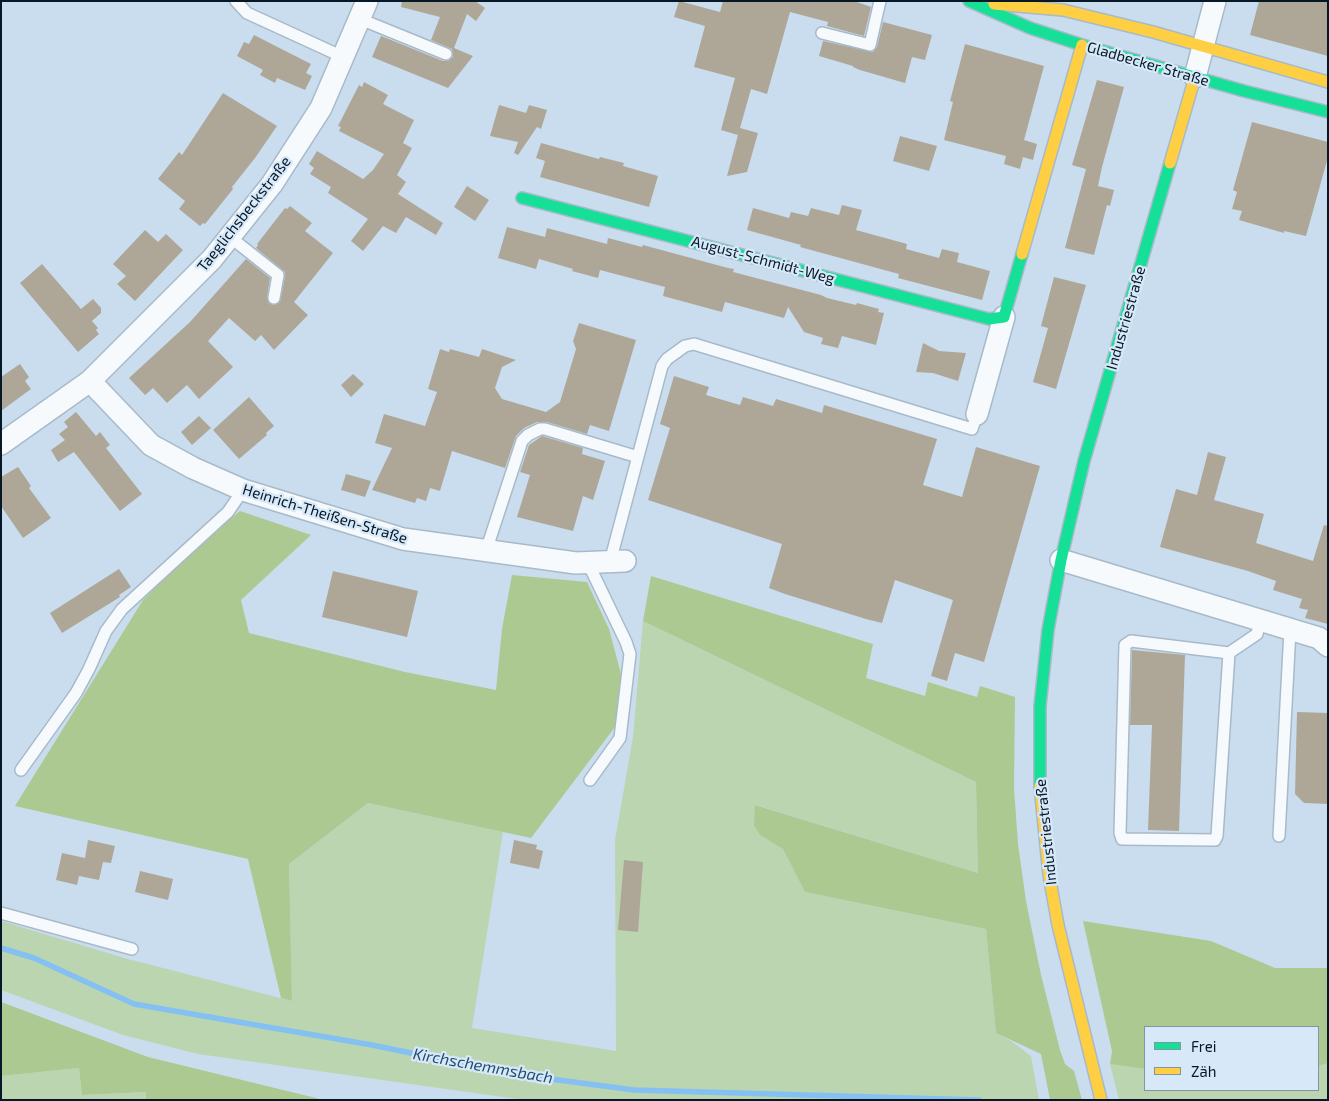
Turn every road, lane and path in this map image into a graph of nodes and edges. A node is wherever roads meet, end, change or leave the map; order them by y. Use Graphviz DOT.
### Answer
graph roads {
  1 [pos="236,1"];
  2 [pos="880,1"];
  3 [pos="1215,1"];
  4 [pos="971,2"];
  5 [pos="364,10"];
  6 [pos="822,32"];
  7 [pos="1082,45"];
  8 [pos="1203,45"];
  9 [pos="446,54"];
  10 [pos="343,58"];
  11 [pos="1194,77"];
  12 [pos="1328,82"];
  13 [pos="1328,112"];
  14 [pos="522,198"];
  15 [pos="230,237"];
  16 [pos="274,298"];
  17 [pos="1004,317"];
  18 [pos="90,381"];
  19 [pos="977,414"];
  20 [pos="1,444"];
  21 [pos="638,456"];
  22 [pos="243,490"];
  23 [pos="486,551"];
  24 [pos="1061,560"];
  25 [pos="617,561"];
  26 [pos="588,563"];
  27 [pos="1260,621"];
  28 [pos="1290,630"];
  29 [pos="1328,646"];
  30 [pos="1230,653"];
  31 [pos="21,770"];
  32 [pos="590,780"];
  33 [pos="1279,836"];
  34 [pos="1,914"];
  35 [pos="132,949"];
  36 [pos="1101,1100"];
  1 -- 10 [label="lane"];
  2 -- 6 [label="lane"];
  3 -- 8 [label="street"];
  4 -- 7 [label="street, Gladbecker Straße"];
  4 -- 8 [label="street, Gladbecker Straße"];
  5 -- 9 [label="lane"];
  5 -- 10 [label="street, Taeglichsbeckstraße"];
  7 -- 11 [label="street, Gladbecker Straße"];
  7 -- 17 [label="street"];
  8 -- 11 [label="street"];
  8 -- 12 [label="street, Gladbecker Straße"];
  10 -- 15 [label="street, Taeglichsbeckstraße"];
  11 -- 13 [label="street, Gladbecker Straße"];
  11 -- 24 [label="street, Industriestraße"];
  14 -- 17 [label="street, August-Schmidt-Weg"];
  15 -- 16 [label="lane"];
  15 -- 18 [label="street, Taeglichsbeckstraße"];
  17 -- 19 [label="street"];
  18 -- 20 [label="street, Taeglichsbeckstraße"];
  18 -- 22 [label="street, Heinrich-Theißen-Straße"];
  19 -- 21 [label="lane"];
  21 -- 23 [label="lane"];
  21 -- 25 [label="lane"];
  22 -- 23 [label="street, Heinrich-Theißen-Straße"];
  22 -- 31 [label="lane"];
  23 -- 26 [label="street, Heinrich-Theißen-Straße"];
  24 -- 27 [label="street"];
  24 -- 36 [label="street, Industriestraße"];
  25 -- 26 [label="street, Heinrich-Theißen-Straße"];
  26 -- 32 [label="lane"];
  27 -- 28 [label="street"];
  27 -- 30 [label="lane"];
  28 -- 29 [label="street"];
  28 -- 33 [label="lane"];
  30 -- 30 [label="lane"];
  34 -- 35 [label="lane"];
}
